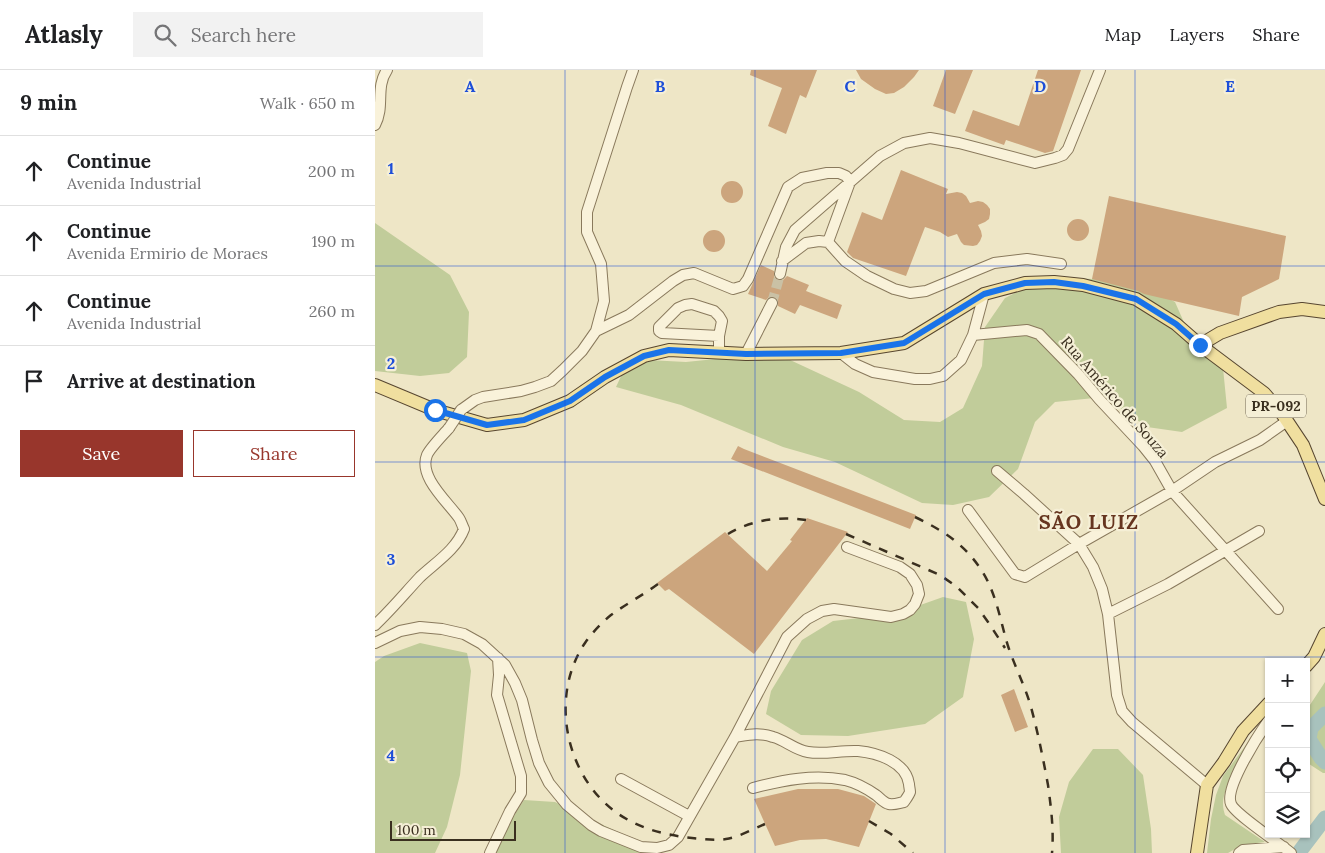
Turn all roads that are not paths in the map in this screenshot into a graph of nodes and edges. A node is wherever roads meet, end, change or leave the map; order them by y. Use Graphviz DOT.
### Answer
graph roads {
  1 [pos="387,70"];
  2 [pos="633,70"];
  3 [pos="1100,70"];
  4 [pos="375,125"];
  5 [pos="850,182"];
  6 [pos="828,242"];
  7 [pos="782,261"];
  8 [pos="1061,264"];
  9 [pos="780,274"];
  10 [pos="984,294"];
  11 [pos="772,303"];
  12 [pos="1325,312"];
  13 [pos="596,331"];
  14 [pos="973,335"];
  15 [pos="719,336"];
  16 [pos="1200,345"];
  17 [pos="719,352"];
  18 [pos="841,353"];
  19 [pos="746,354"];
  20 [pos="375,386"];
  21 [pos="1287,421"];
  22 [pos="997,471"];
  23 [pos="1173,491"];
  24 [pos="1325,498"];
  25 [pos="968,510"];
  26 [pos="1259,531"];
  27 [pos="1079,544"];
  28 [pos="847,547"];
  29 [pos="1225,551"];
  30 [pos="1278,609"];
  31 [pos="1107,614"];
  32 [pos="375,625"];
  33 [pos="1325,634"];
  34 [pos="375,643"];
  35 [pos="498,658"];
  36 [pos="1310,662"];
  37 [pos="1265,707"];
  38 [pos="1265,726"];
  39 [pos="735,737"];
  40 [pos="621,779"];
  41 [pos="1207,785"];
  42 [pos="753,788"];
  43 [pos="689,816"];
  44 [pos="1287,850"];
  45 [pos="490,853"];
  46 [pos="1197,853"];
  47 [pos="1239,853"];
  1 -- 4 [label="street"];
  2 -- 13 [label="street"];
  3 -- 5 [label="street"];
  5 -- 6 [label="street"];
  5 -- 7 [label="street"];
  5 -- 13 [label="street"];
  6 -- 7 [label="street"];
  6 -- 8 [label="street"];
  7 -- 9 [label="street"];
  10 -- 14 [label="street"];
  10 -- 16 [label="main road"];
  10 -- 18 [label="main road"];
  11 -- 19 [label="street"];
  12 -- 16 [label="main road"];
  13 -- 32 [label="street, bridge"];
  14 -- 18 [label="street"];
  14 -- 23 [label="street, Rua Américo de Souza"];
  15 -- 15 [label="street"];
  15 -- 17 [label="street"];
  16 -- 21 [label="main road, PR-092"];
  17 -- 19 [label="main road"];
  17 -- 20 [label="main road"];
  18 -- 19 [label="main road"];
  21 -- 23 [label="street"];
  21 -- 24 [label="main road, PR-092"];
  22 -- 27 [label="street"];
  23 -- 27 [label="street"];
  23 -- 29 [label="street, Rua Américo de Souza"];
  25 -- 27 [label="street"];
  26 -- 29 [label="street"];
  27 -- 31 [label="street"];
  28 -- 39 [label="street"];
  29 -- 30 [label="street, Rua Américo de Souza"];
  29 -- 31 [label="street"];
  31 -- 41 [label="street"];
  33 -- 36 [label="main road"];
  34 -- 35 [label="street"];
  35 -- 43 [label="street"];
  35 -- 45 [label="street"];
  37 -- 41 [label="main road"];
  38 -- 44 [label="street"];
  39 -- 42 [label="street"];
  39 -- 43 [label="street"];
  40 -- 43 [label="street"];
  41 -- 46 [label="main road"];
  44 -- 47 [label="street"];
}
